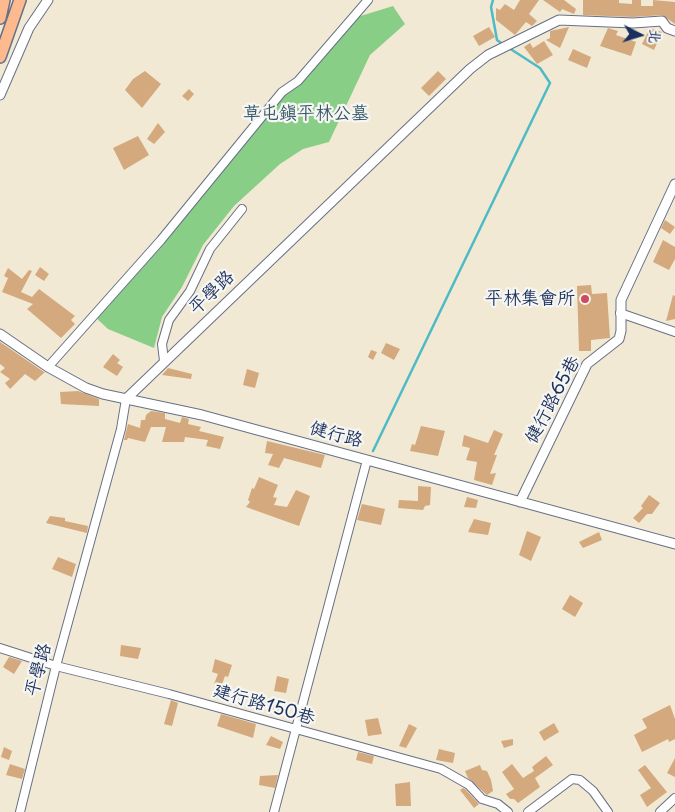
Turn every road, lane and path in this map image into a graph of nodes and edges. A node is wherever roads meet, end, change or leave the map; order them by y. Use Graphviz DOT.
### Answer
graph roads {
  1 [pos="4,0"];
  2 [pos="20,0"];
  3 [pos="48,0"];
  4 [pos="368,0"];
  5 [pos="0,18"];
  6 [pos="675,31"];
  7 [pos="0,56"];
  8 [pos="0,95"];
  9 [pos="675,184"];
  10 [pos="242,209"];
  11 [pos="620,313"];
  12 [pos="675,332"];
  13 [pos="0,334"];
  14 [pos="164,362"];
  15 [pos="48,367"];
  16 [pos="126,399"];
  17 [pos="368,460"];
  18 [pos="520,502"];
  19 [pos="675,544"];
  20 [pos="0,648"];
  21 [pos="56,666"];
  22 [pos="296,729"];
  23 [pos="675,798"];
  24 [pos="668,809"];
  25 [pos="20,812"];
  26 [pos="274,812"];
  27 [pos="508,812"];
  28 [pos="528,812"];
  29 [pos="608,812"];
  30 [pos="660,812"];
  1 -- 5 [label="main road"];
  2 -- 7 [label="main road"];
  3 -- 8 [label="street"];
  4 -- 15 [label="street"];
  6 -- 14 [label="street, 平學路"];
  9 -- 11 [label="street, 健行路65巷"];
  10 -- 14 [label="street"];
  11 -- 12 [label="street"];
  11 -- 18 [label="street, 健行路65巷"];
  13 -- 15 [label="street, 健行路"];
  14 -- 16 [label="street, 平學路"];
  15 -- 16 [label="street, 健行路"];
  16 -- 17 [label="street, 健行路"];
  16 -- 21 [label="street, 平學路"];
  17 -- 18 [label="street, 健行路"];
  17 -- 22 [label="street"];
  18 -- 19 [label="street, 健行路"];
  20 -- 21 [label="street, 建行路150巷"];
  21 -- 22 [label="street, 建行路150巷"];
  21 -- 25 [label="street, 平學路"];
  22 -- 26 [label="street"];
  22 -- 27 [label="street, 建行路150巷"];
  23 -- 24 [label="street"];
  24 -- 30 [label="street"];
  28 -- 29 [label="street"];
}
